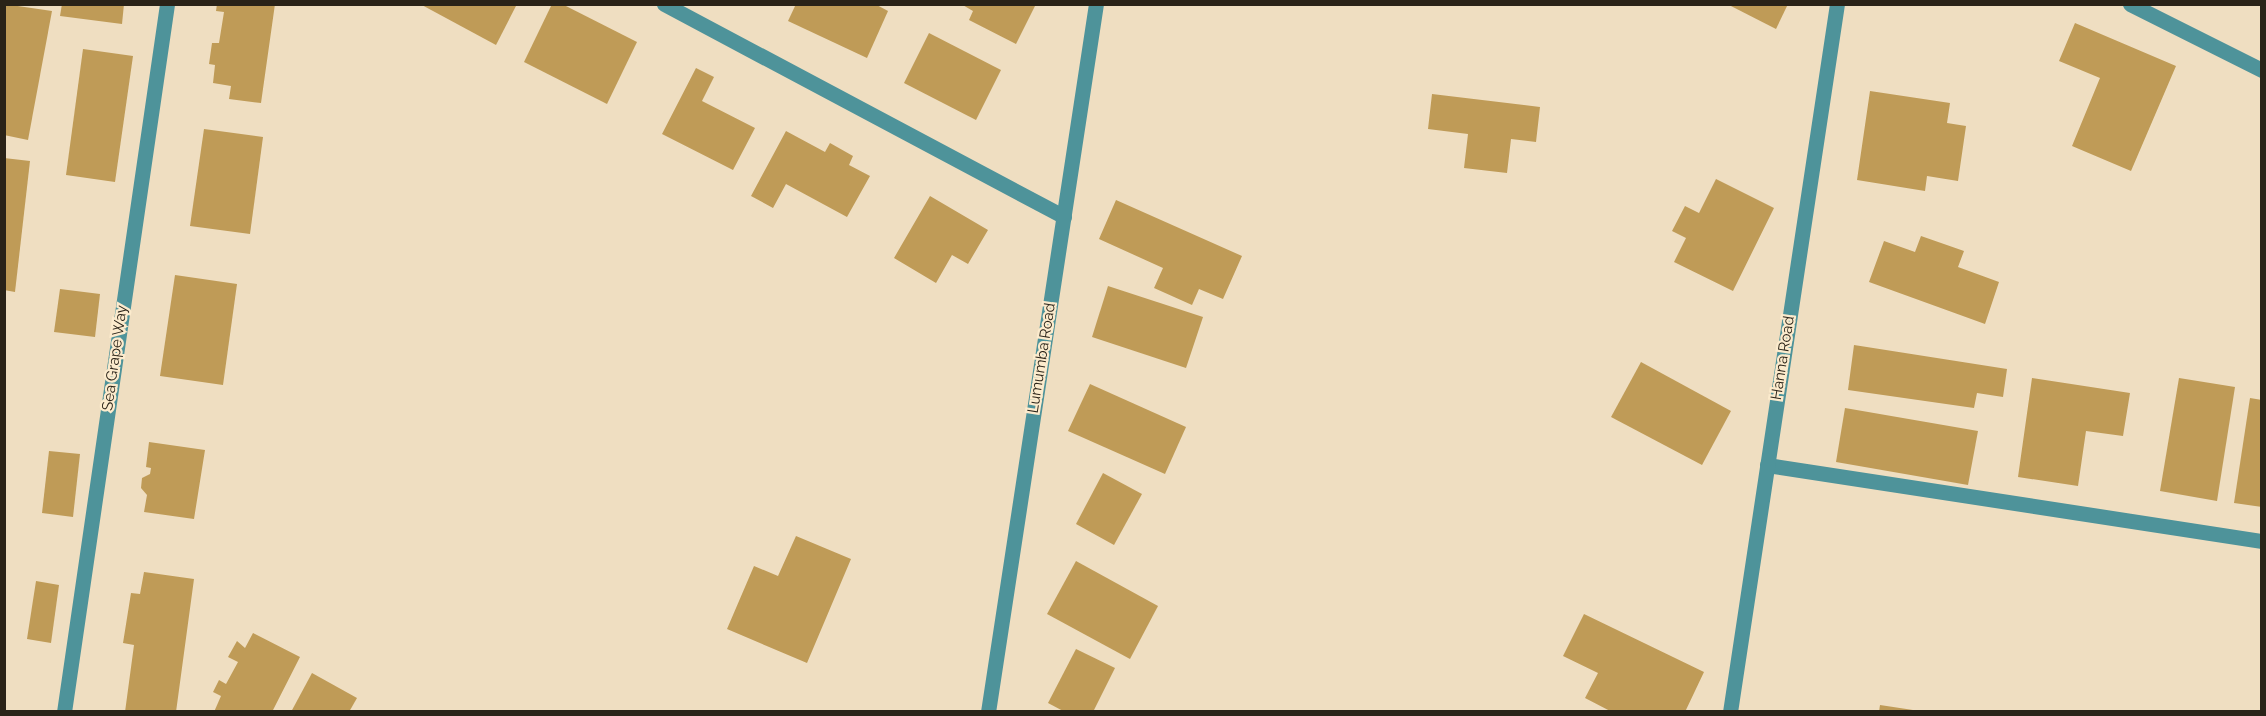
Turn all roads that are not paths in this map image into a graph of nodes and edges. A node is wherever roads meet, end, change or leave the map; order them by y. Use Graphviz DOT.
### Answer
graph roads {
  1 [pos="166,4"];
  2 [pos="664,4"];
  3 [pos="1096,4"];
  4 [pos="1837,4"];
  5 [pos="2130,4"];
  6 [pos="2262,70"];
  7 [pos="1064,217"];
  8 [pos="1767,465"];
  9 [pos="2262,541"];
  10 [pos="64,711"];
  11 [pos="988,711"];
  12 [pos="1730,711"];
  1 -- 10 [label="street, Sea Grape Way"];
  2 -- 7 [label="street"];
  3 -- 7 [label="street, Lumumba Road"];
  4 -- 8 [label="street, Hanna Road"];
  5 -- 6 [label="street"];
  7 -- 11 [label="street, Lumumba Road"];
  8 -- 9 [label="street"];
  8 -- 12 [label="street, Hanna Road"];
}
